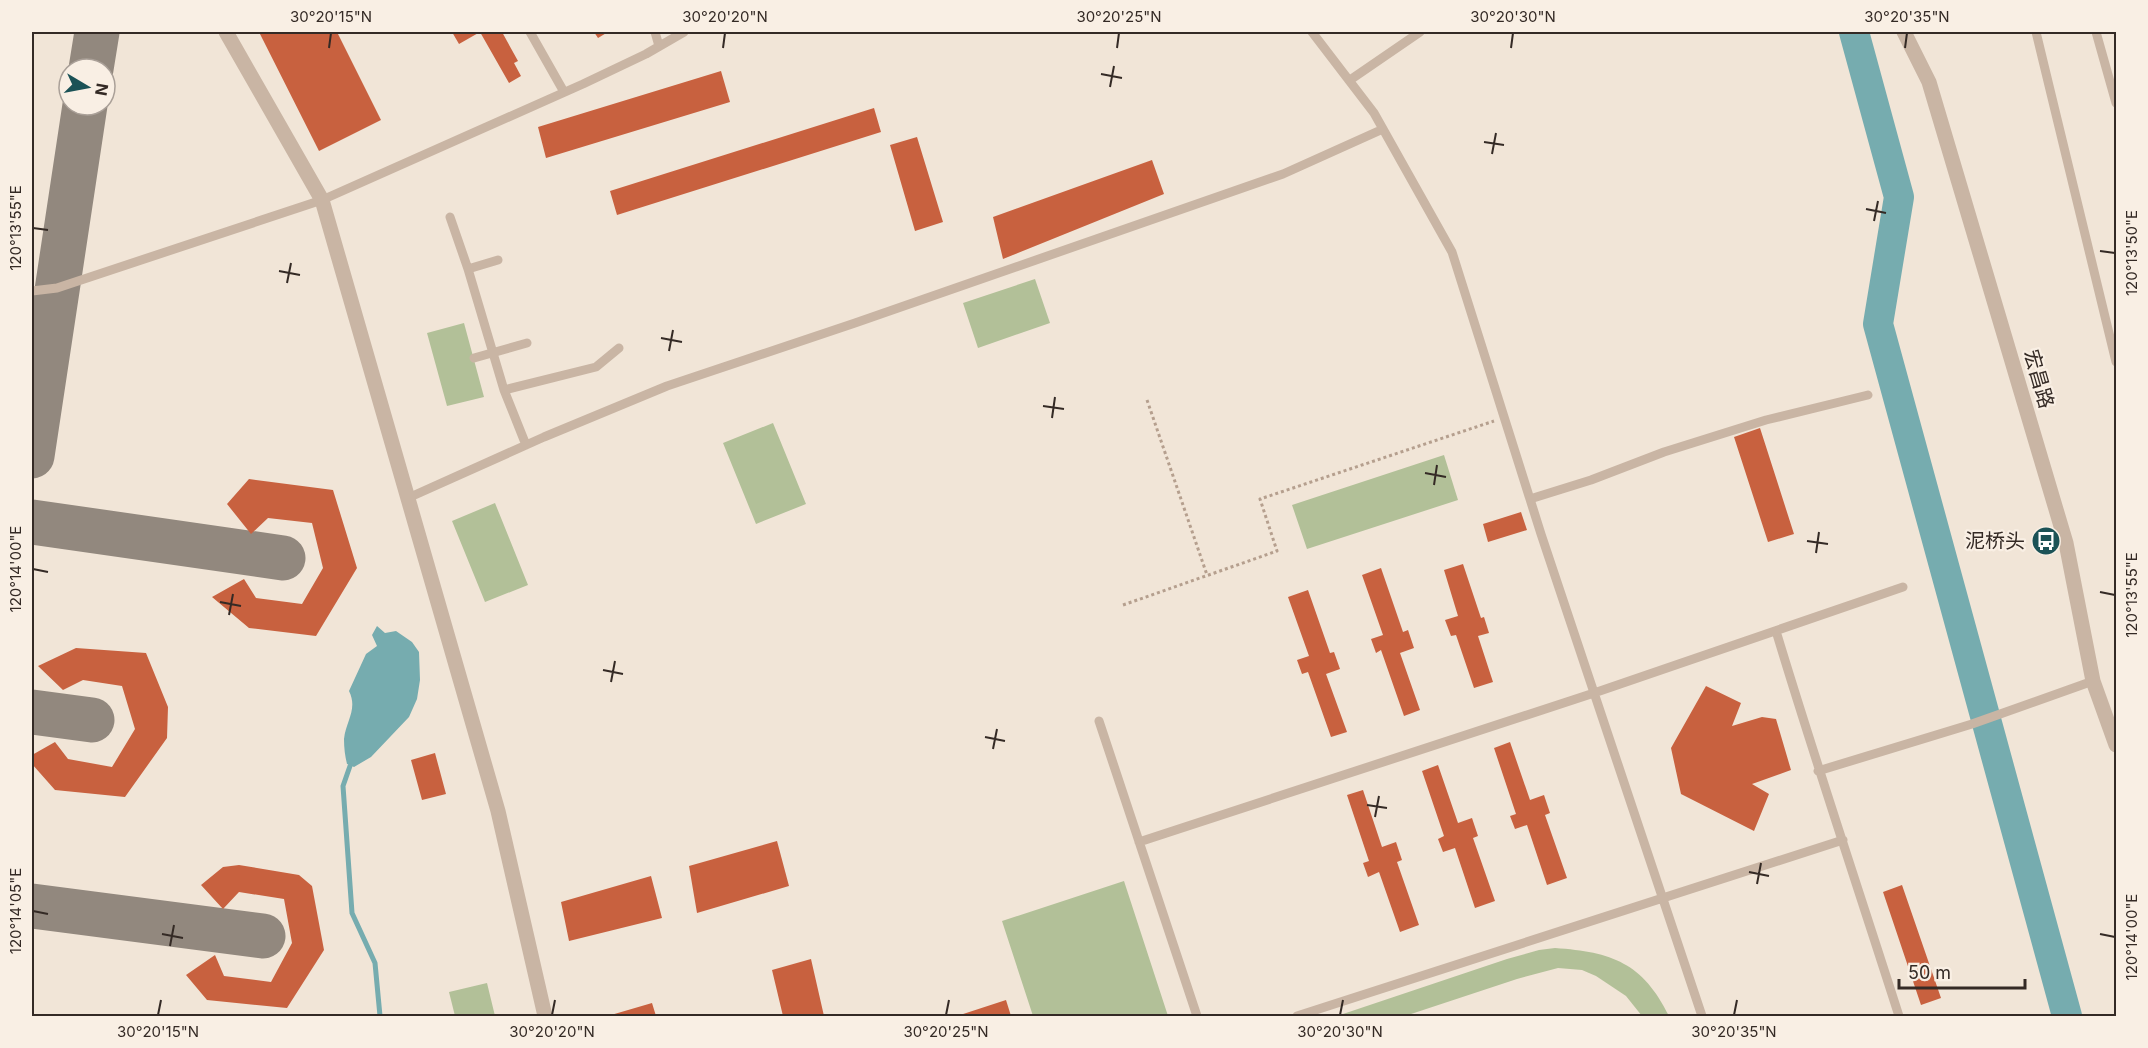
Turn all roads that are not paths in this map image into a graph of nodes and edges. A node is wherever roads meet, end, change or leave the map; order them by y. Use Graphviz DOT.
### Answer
graph roads {
  1 [pos="226,32"];
  2 [pos="530,32"];
  3 [pos="655,32"];
  4 [pos="684,32"];
  5 [pos="1312,32"];
  6 [pos="1420,32"];
  7 [pos="1904,32"];
  8 [pos="2036,32"];
  9 [pos="2096,32"];
  10 [pos="659,46"];
  11 [pos="1350,80"];
  12 [pos="564,92"];
  13 [pos="2116,103"];
  14 [pos="1383,129"];
  15 [pos="322,200"];
  16 [pos="450,217"];
  17 [pos="498,260"];
  18 [pos="468,269"];
  19 [pos="32,291"];
  20 [pos="527,344"];
  21 [pos="619,348"];
  22 [pos="492,353"];
  23 [pos="474,358"];
  24 [pos="2116,362"];
  25 [pos="504,390"];
  26 [pos="1868,395"];
  27 [pos="526,445"];
  28 [pos="408,498"];
  29 [pos="1530,499"];
  30 [pos="1903,587"];
  31 [pos="1776,631"];
  32 [pos="2093,681"];
  33 [pos="1594,693"];
  34 [pos="1099,721"];
  35 [pos="2116,745"];
  36 [pos="1818,771"];
  37 [pos="1843,840"];
  38 [pos="1139,842"];
  39 [pos="1662,899"];
  40 [pos="545,1017"];
  41 [pos="1197,1017"];
  42 [pos="1297,1017"];
  43 [pos="1702,1017"];
  44 [pos="1899,1017"];
  1 -- 15 [label="street"];
  2 -- 12 [label="lane"];
  3 -- 10 [label="lane"];
  4 -- 10 [label="lane"];
  5 -- 11 [label="lane"];
  6 -- 11 [label="lane"];
  7 -- 32 [label="street, 宏昌路"];
  8 -- 24 [label="lane"];
  9 -- 13 [label="lane"];
  10 -- 12 [label="lane"];
  11 -- 14 [label="lane"];
  12 -- 15 [label="lane"];
  14 -- 27 [label="lane"];
  14 -- 29 [label="lane"];
  15 -- 19 [label="lane"];
  15 -- 28 [label="street"];
  16 -- 18 [label="lane"];
  17 -- 18 [label="lane"];
  18 -- 22 [label="lane"];
  20 -- 22 [label="lane"];
  21 -- 25 [label="lane"];
  22 -- 23 [label="lane"];
  22 -- 25 [label="lane"];
  25 -- 27 [label="lane"];
  26 -- 29 [label="lane"];
  27 -- 28 [label="lane"];
  28 -- 40 [label="street"];
  29 -- 33 [label="lane"];
  30 -- 31 [label="lane"];
  31 -- 33 [label="lane"];
  31 -- 36 [label="lane"];
  32 -- 35 [label="street, 宏昌路"];
  32 -- 36 [label="lane"];
  33 -- 38 [label="lane"];
  33 -- 39 [label="lane"];
  34 -- 38 [label="lane"];
  36 -- 37 [label="lane"];
  37 -- 39 [label="lane"];
  37 -- 44 [label="lane"];
  38 -- 41 [label="lane"];
  39 -- 42 [label="lane"];
  39 -- 43 [label="lane"];
}
